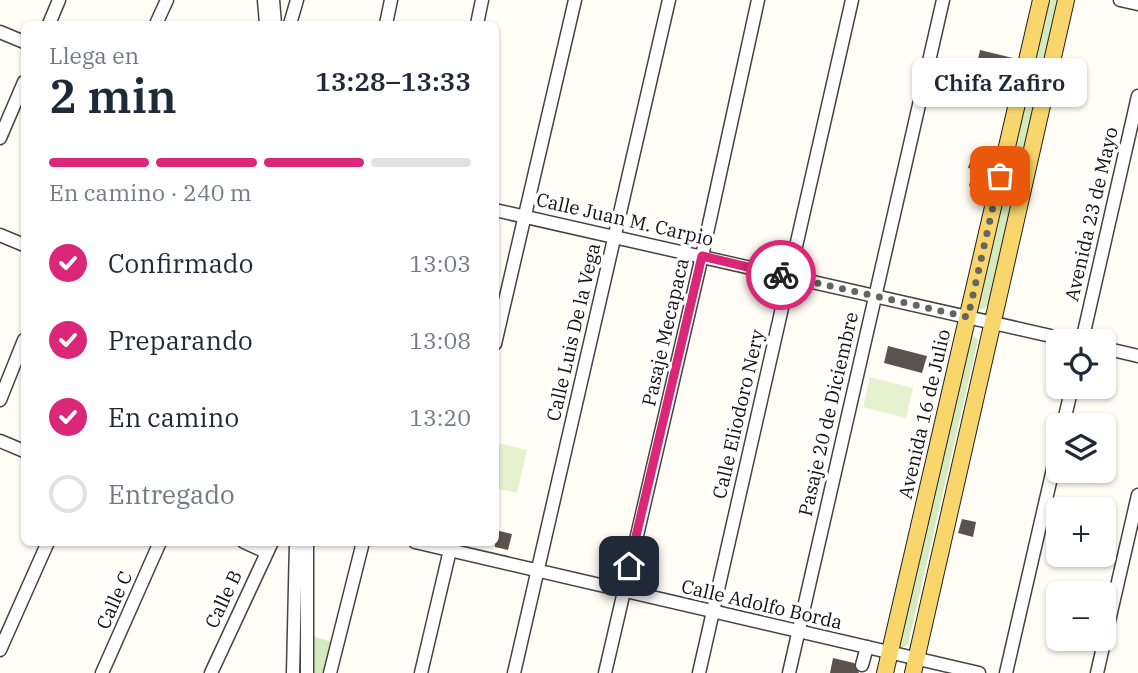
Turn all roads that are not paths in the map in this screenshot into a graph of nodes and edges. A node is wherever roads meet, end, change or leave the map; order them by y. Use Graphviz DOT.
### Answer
graph roads {
  1 [pos="59,0"];
  2 [pos="167,0"];
  3 [pos="264,0"];
  4 [pos="273,0"];
  5 [pos="297,0"];
  6 [pos="391,0"];
  7 [pos="482,0"];
  8 [pos="575,0"];
  9 [pos="669,0"];
  10 [pos="758,0"];
  11 [pos="852,0"];
  12 [pos="943,0"];
  13 [pos="1041,0"];
  14 [pos="1066,0"];
  15 [pos="1120,0"];
  16 [pos="1138,4"];
  17 [pos="50,21"];
  18 [pos="157,21"];
  19 [pos="266,21"];
  20 [pos="275,21"];
  21 [pos="291,21"];
  22 [pos="387,21"];
  23 [pos="478,21"];
  24 [pos="0,32"];
  25 [pos="21,41"];
  26 [pos="21,89"];
  27 [pos="1138,96"];
  28 [pos="0,138"];
  29 [pos="499,211"];
  30 [pos="525,217"];
  31 [pos="0,235"];
  32 [pos="615,237"];
  33 [pos="21,244"];
  34 [pos="702,256"];
  35 [pos="788,277"];
  36 [pos="876,297"];
  37 [pos="968,317"];
  38 [pos="993,323"];
  39 [pos="499,327"];
  40 [pos="1085,329"];
  41 [pos="1046,335"];
  42 [pos="21,348"];
  43 [pos="1116,351"];
  44 [pos="1138,356"];
  45 [pos="0,400"];
  46 [pos="0,441"];
  47 [pos="21,450"];
  48 [pos="1050,483"];
  49 [pos="1138,495"];
  50 [pos="46,546"];
  51 [pos="158,546"];
  52 [pos="296,546"];
  53 [pos="307,546"];
  54 [pos="362,546"];
  55 [pos="432,546"];
  56 [pos="269,547"];
  57 [pos="450,550"];
  58 [pos="537,571"];
  59 [pos="623,592"];
  60 [pos="713,612"];
  61 [pos="798,631"];
  62 [pos="867,647"];
  63 [pos="0,650"];
  64 [pos="890,653"];
  65 [pos="862,665"];
  66 [pos="915,666"];
  67 [pos="102,673"];
  68 [pos="211,673"];
  69 [pos="293,673"];
  70 [pos="307,673"];
  71 [pos="330,673"];
  72 [pos="421,673"];
  73 [pos="514,673"];
  74 [pos="605,673"];
  75 [pos="699,673"];
  76 [pos="789,673"];
  77 [pos="886,673"];
  78 [pos="979,673"];
  79 [pos="1006,673"];
  80 [pos="1097,673"];
  1 -- 17 [label="street"];
  2 -- 18 [label="street"];
  3 -- 19 [label="street"];
  4 -- 20 [label="street"];
  5 -- 21 [label="street"];
  6 -- 22 [label="street"];
  7 -- 23 [label="street"];
  8 -- 30 [label="street"];
  9 -- 32 [label="street, Calle Luis De la Vega"];
  10 -- 34 [label="street, Pasaje Mecapaca"];
  11 -- 35 [label="street, Calle Eliodoro Nery"];
  12 -- 36 [label="street, Pasaje 20 de Diciembre"];
  13 -- 37 [label="main road, Avenida 16 de Julio"];
  14 -- 38 [label="main road"];
  15 -- 16 [label="street"];
  24 -- 25 [label="street"];
  26 -- 28 [label="street"];
  27 -- 40 [label="street, Avenida 23 de Mayo"];
  29 -- 30 [label="street, Calle Juan M. Carpio"];
  30 -- 32 [label="street, Calle Juan M. Carpio"];
  30 -- 39 [label="street"];
  31 -- 33 [label="street"];
  32 -- 34 [label="street, Calle Juan M. Carpio"];
  32 -- 58 [label="street, Calle Luis De la Vega"];
  34 -- 35 [label="street, Calle Juan M. Carpio"];
  34 -- 59 [label="street, Pasaje Mecapaca"];
  35 -- 36 [label="street, Calle Juan M. Carpio"];
  35 -- 60 [label="street, Calle Eliodoro Nery"];
  36 -- 37 [label="street, Calle Juan M. Carpio"];
  36 -- 61 [label="street, Pasaje 20 de Diciembre"];
  37 -- 38 [label="street, Calle Juan M. Carpio"];
  37 -- 64 [label="main road, Avenida 16 de Julio"];
  38 -- 41 [label="street, Calle Juan M. Carpio"];
  38 -- 66 [label="main road"];
  42 -- 45 [label="street"];
  43 -- 44 [label="street"];
  46 -- 47 [label="street"];
  48 -- 79 [label="street"];
  49 -- 80 [label="street"];
  50 -- 63 [label="street"];
  51 -- 67 [label="street, Calle C"];
  52 -- 69 [label="street"];
  53 -- 70 [label="street"];
  54 -- 71 [label="street"];
  55 -- 57 [label="street, Calle Adolfo Borda"];
  56 -- 68 [label="street, Calle B"];
  57 -- 58 [label="street, Calle Adolfo Borda"];
  57 -- 72 [label="street"];
  58 -- 59 [label="street, Calle Adolfo Borda"];
  58 -- 73 [label="street, Calle Luis De la Vega"];
  59 -- 60 [label="street, Calle Adolfo Borda"];
  59 -- 74 [label="street, Pasaje Mecapaca"];
  60 -- 61 [label="street, Calle Adolfo Borda"];
  60 -- 75 [label="street, Calle Eliodoro Nery"];
  61 -- 62 [label="street, Calle Adolfo Borda"];
  61 -- 76 [label="street, Pasaje 20 de Diciembre"];
  62 -- 64 [label="street, Calle Adolfo Borda"];
  62 -- 65 [label="street"];
  64 -- 66 [label="street, Calle Adolfo Borda"];
  64 -- 77 [label="main road, Avenida 16 de Julio"];
  66 -- 78 [label="street, Calle Adolfo Borda"];
}
